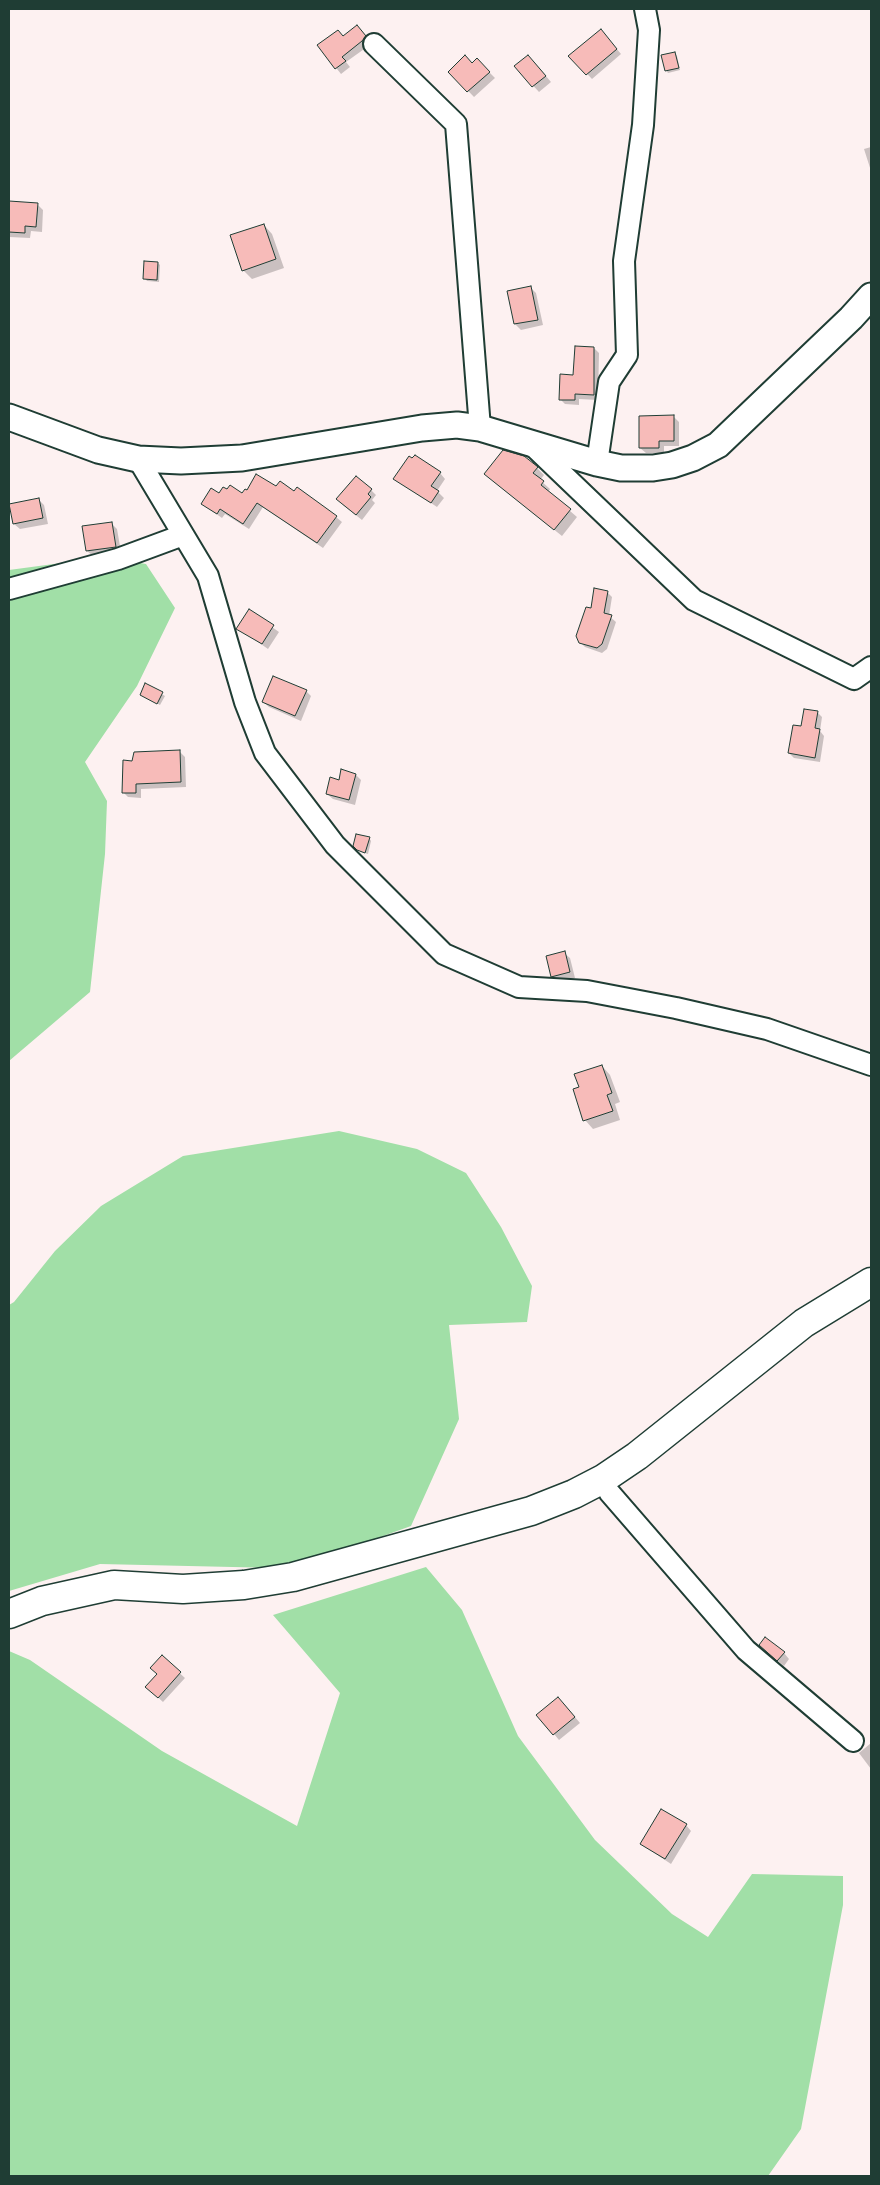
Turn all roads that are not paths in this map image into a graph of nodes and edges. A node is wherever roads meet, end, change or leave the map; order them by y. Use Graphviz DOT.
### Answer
graph roads {
  1 [pos="645,9"];
  2 [pos="374,44"];
  3 [pos="871,296"];
  4 [pos="9,418"];
  5 [pos="480,428"];
  6 [pos="527,440"];
  7 [pos="138,459"];
  8 [pos="597,464"];
  9 [pos="183,535"];
  10 [pos="9,589"];
  11 [pos="871,667"];
  12 [pos="871,1065"];
  13 [pos="871,1282"];
  14 [pos="871,1298"];
  15 [pos="609,1492"];
  16 [pos="432,1545"];
  17 [pos="9,1614"];
  18 [pos="9,1628"];
  19 [pos="853,1741"];
  1 -- 8 [label="street"];
  2 -- 5 [label="street"];
  3 -- 8 [label="street"];
  4 -- 7 [label="street"];
  5 -- 6 [label="street"];
  5 -- 7 [label="street"];
  6 -- 8 [label="street"];
  6 -- 11 [label="street"];
  7 -- 9 [label="street"];
  9 -- 10 [label="street"];
  9 -- 12 [label="street"];
  13 -- 16 [label="main road"];
  14 -- 15 [label="main road"];
  15 -- 16 [label="main road"];
  15 -- 19 [label="street"];
  16 -- 17 [label="main road"];
  16 -- 18 [label="main road"];
}
